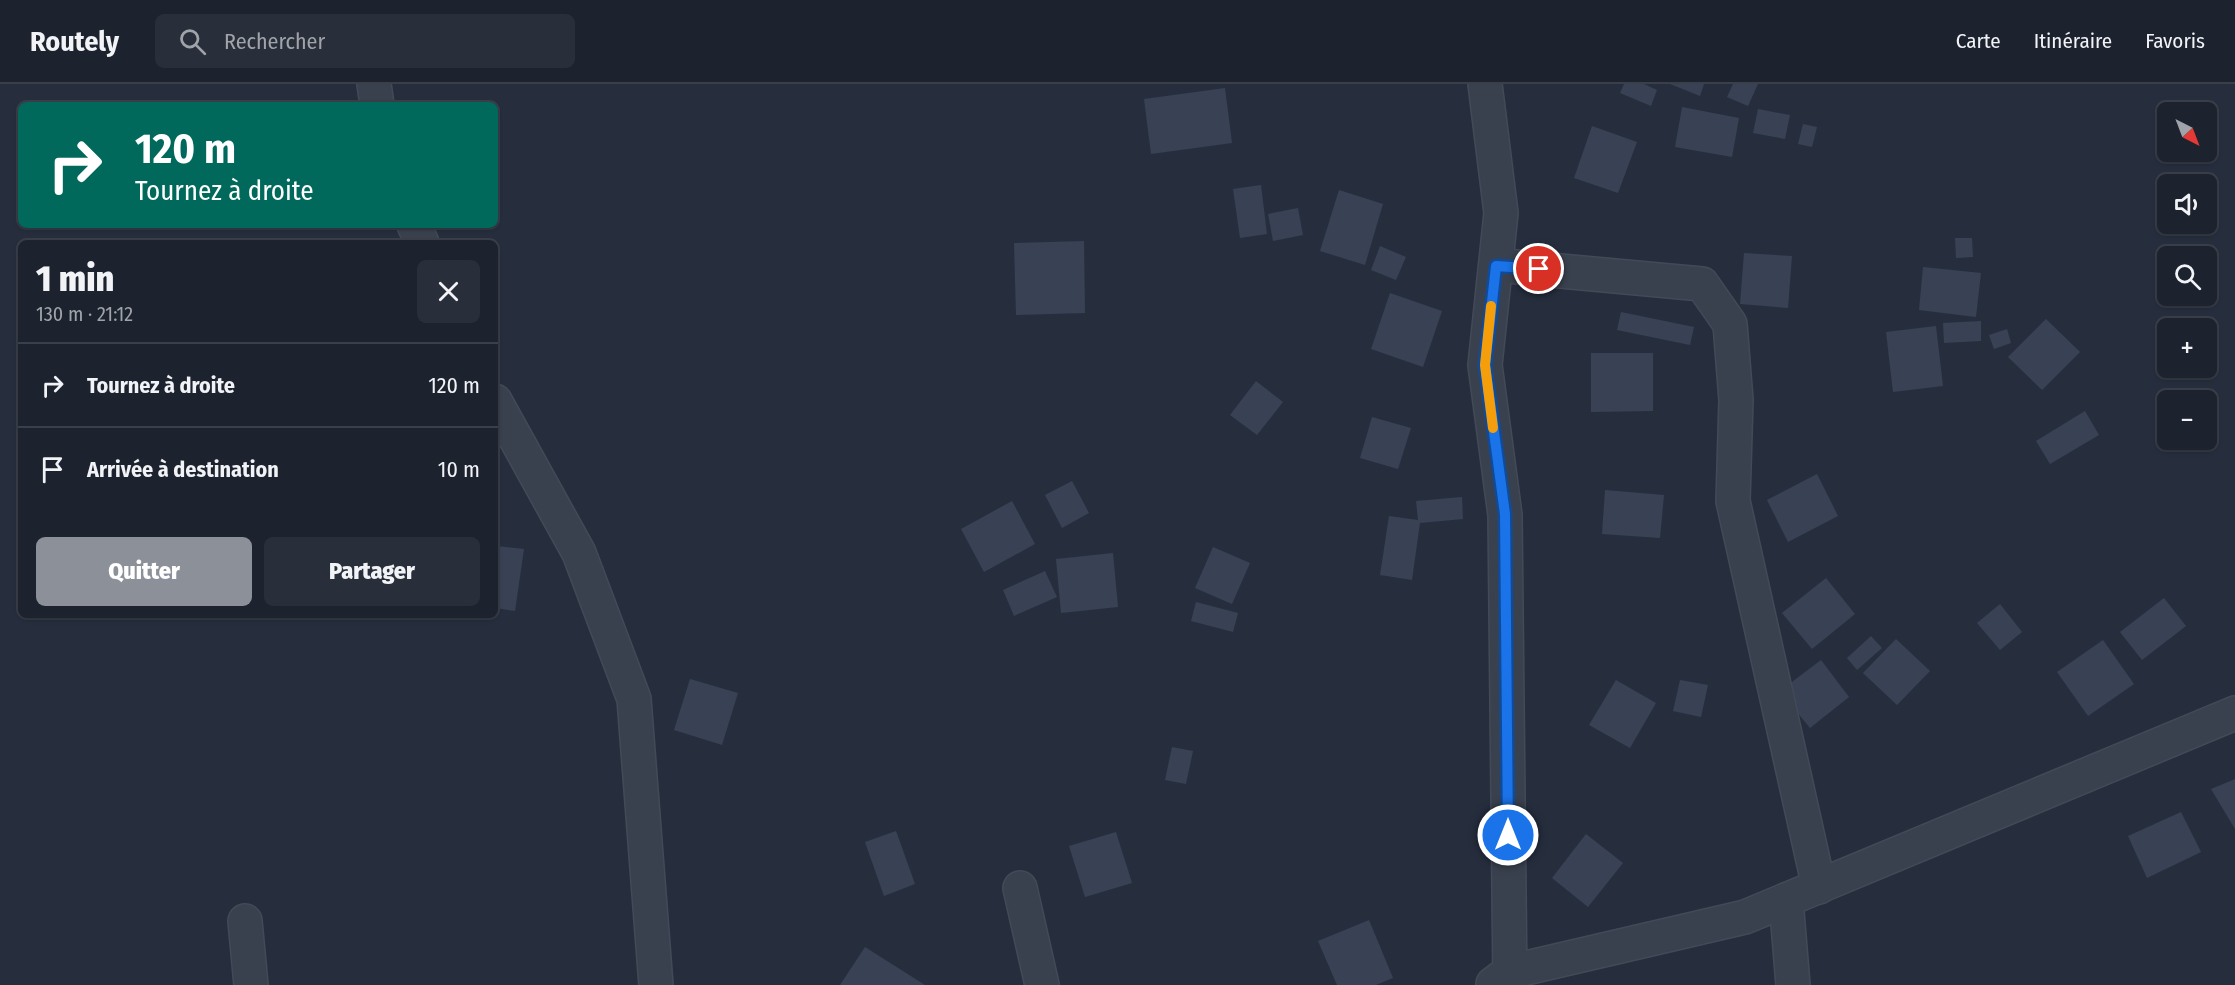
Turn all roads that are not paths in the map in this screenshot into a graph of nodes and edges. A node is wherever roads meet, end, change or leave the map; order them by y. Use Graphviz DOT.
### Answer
graph roads {
  1 [pos="374,84"];
  2 [pos="1485,84"];
  3 [pos="377,102"];
  4 [pos="1496,266"];
  5 [pos="498,406"];
  6 [pos="2235,713"];
  7 [pos="1819,887"];
  8 [pos="1020,888"];
  9 [pos="1786,900"];
  10 [pos="245,921"];
  11 [pos="1503,981"];
  12 [pos="251,985"];
  13 [pos="656,985"];
  14 [pos="1042,985"];
  15 [pos="1793,985"];
  1 -- 3 [label="street"];
  2 -- 4 [label="street"];
  4 -- 7 [label="street"];
  4 -- 11 [label="street"];
  5 -- 13 [label="street"];
  6 -- 7 [label="street"];
  7 -- 9 [label="street"];
  8 -- 14 [label="street"];
  9 -- 11 [label="street"];
  9 -- 15 [label="street"];
  10 -- 12 [label="street"];
}
